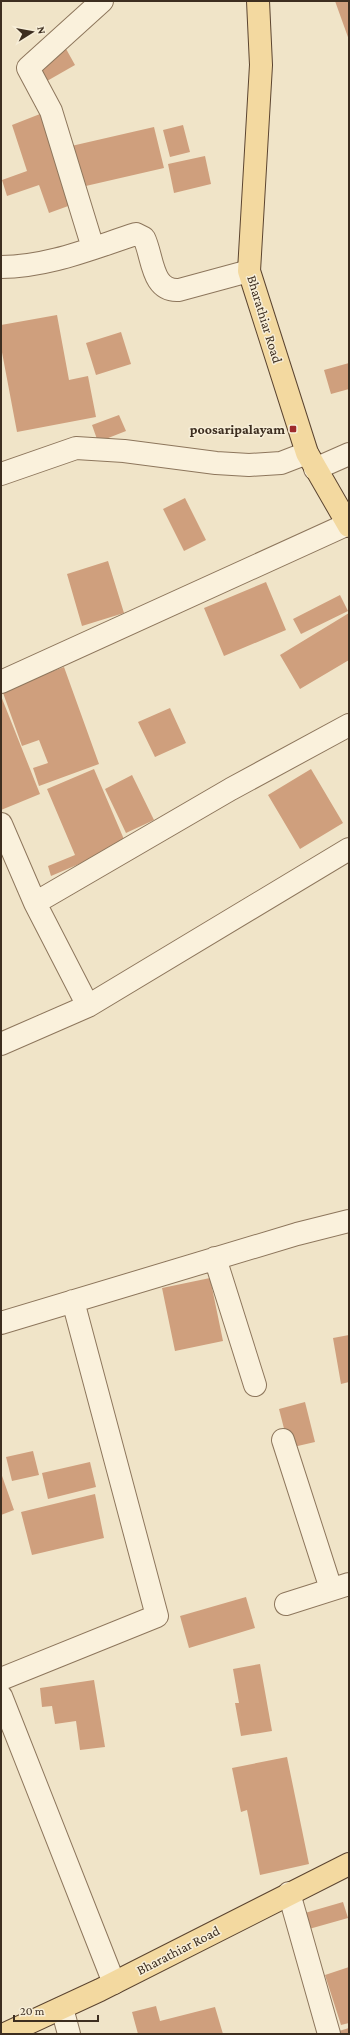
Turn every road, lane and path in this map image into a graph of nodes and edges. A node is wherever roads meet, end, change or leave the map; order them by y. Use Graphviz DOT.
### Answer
graph roads {
  1 [pos="102,1"];
  2 [pos="258,1"];
  3 [pos="93,248"];
  4 [pos="1,267"];
  5 [pos="249,271"];
  6 [pos="349,454"];
  7 [pos="311,461"];
  8 [pos="1,474"];
  9 [pos="348,525"];
  10 [pos="1,682"];
  11 [pos="349,725"];
  12 [pos="1,824"];
  13 [pos="349,849"];
  14 [pos="35,903"];
  15 [pos="88,1006"];
  16 [pos="1,1044"];
  17 [pos="349,1221"];
  18 [pos="215,1258"];
  19 [pos="73,1301"];
  20 [pos="1,1323"];
  21 [pos="255,1385"];
  22 [pos="283,1440"];
  23 [pos="340,1587"];
  24 [pos="286,1604"];
  25 [pos="1,1679"];
  26 [pos="1,1696"];
  27 [pos="349,1864"];
  28 [pos="289,1893"];
  29 [pos="114,1983"];
  30 [pos="62,2008"];
  31 [pos="5,2034"];
  32 [pos="69,2034"];
  33 [pos="329,2034"];
  1 -- 3 [label="street"];
  2 -- 5 [label="main road, Bharathiar Road"];
  3 -- 4 [label="street"];
  3 -- 5 [label="street"];
  5 -- 7 [label="main road, Bharathiar Road"];
  6 -- 7 [label="street"];
  7 -- 8 [label="street"];
  7 -- 9 [label="main road, Bharathiar Road"];
  9 -- 10 [label="street"];
  11 -- 14 [label="street"];
  12 -- 14 [label="street"];
  13 -- 15 [label="street"];
  14 -- 15 [label="street"];
  15 -- 16 [label="street"];
  17 -- 18 [label="street"];
  18 -- 19 [label="street"];
  18 -- 21 [label="street"];
  19 -- 20 [label="street"];
  19 -- 25 [label="street"];
  22 -- 23 [label="street"];
  23 -- 24 [label="street"];
  26 -- 29 [label="street"];
  27 -- 28 [label="main road, Bharathiar Road"];
  28 -- 29 [label="main road, Bharathiar Road"];
  28 -- 33 [label="street"];
  29 -- 30 [label="main road, Bharathiar Road"];
  30 -- 31 [label="main road, Bharathiar Road"];
  30 -- 32 [label="street"];
}
